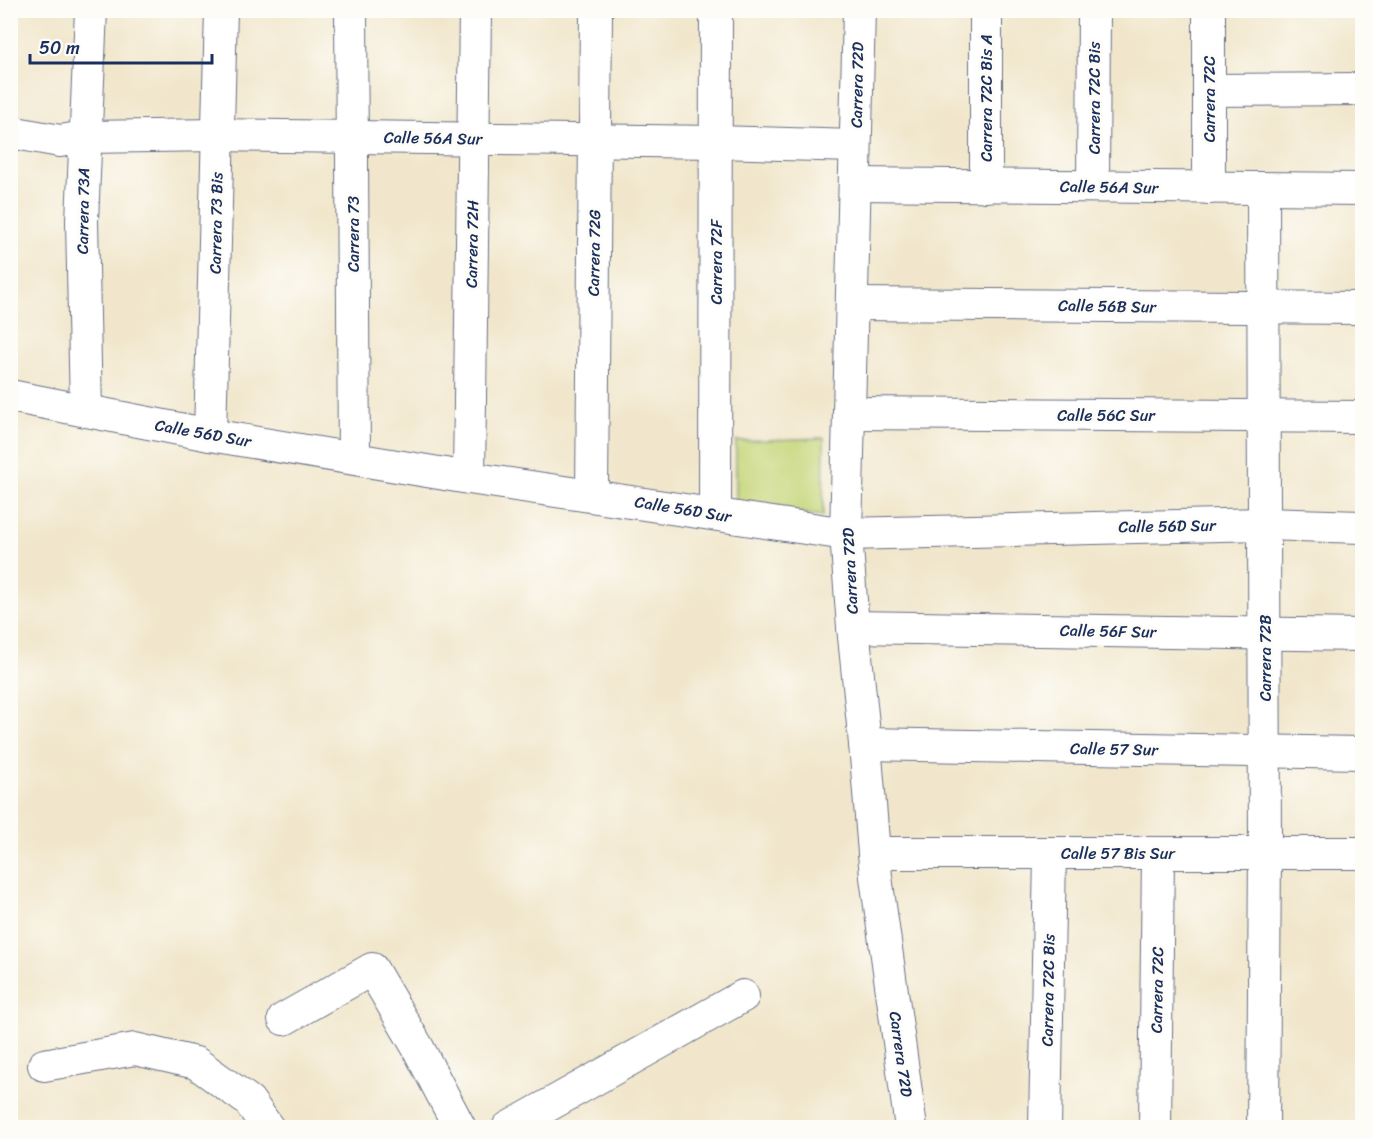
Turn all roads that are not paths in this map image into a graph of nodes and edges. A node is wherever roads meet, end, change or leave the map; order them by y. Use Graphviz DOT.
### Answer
graph roads {
  1 [pos="91,10"];
  2 [pos="221,10"];
  3 [pos="351,10"];
  4 [pos="475,10"];
  5 [pos="596,10"];
  6 [pos="716,10"];
  7 [pos="859,10"];
  8 [pos="986,10"];
  9 [pos="1094,10"];
  10 [pos="1209,10"];
  11 [pos="1362,89"];
  12 [pos="1209,90"];
  13 [pos="10,132"];
  14 [pos="218,135"];
  15 [pos="85,137"];
  16 [pos="352,137"];
  17 [pos="474,139"];
  18 [pos="595,141"];
  19 [pos="716,142"];
  20 [pos="855,146"];
  21 [pos="855,184"];
  22 [pos="986,186"];
  23 [pos="1094,186"];
  24 [pos="1209,188"];
  25 [pos="1263,188"];
  26 [pos="1362,189"];
  27 [pos="852,304"];
  28 [pos="1264,308"];
  29 [pos="1362,308"];
  30 [pos="10,396"];
  31 [pos="86,411"];
  32 [pos="849,413"];
  33 [pos="1264,416"];
  34 [pos="1362,417"];
  35 [pos="210,435"];
  36 [pos="354,459"];
  37 [pos="469,478"];
  38 [pos="592,496"];
  39 [pos="715,514"];
  40 [pos="1264,524"];
  41 [pos="1362,526"];
  42 [pos="846,534"];
  43 [pos="853,627"];
  44 [pos="1265,633"];
  45 [pos="1362,635"];
  46 [pos="865,744"];
  47 [pos="1265,752"];
  48 [pos="1362,753"];
  49 [pos="874,853"];
  50 [pos="1050,853"];
  51 [pos="1158,853"];
  52 [pos="1265,853"];
  53 [pos="1362,853"];
  54 [pos="743,996"];
  55 [pos="284,1018"];
  56 [pos="44,1065"];
  57 [pos="268,1128"];
  58 [pos="459,1128"];
  59 [pos="508,1128"];
  60 [pos="911,1128"];
  61 [pos="1045,1128"];
  62 [pos="1155,1128"];
  63 [pos="1263,1128"];
  1 -- 15 [label="street, Carrera 73A"];
  2 -- 14 [label="street, Carrera 73 Bis"];
  3 -- 16 [label="street, Carrera 73"];
  4 -- 17 [label="street, Carrera 72H"];
  5 -- 18 [label="street, Carrera 72G"];
  6 -- 19 [label="street, Carrera 72F"];
  7 -- 20 [label="street, Carrera 72D"];
  8 -- 22 [label="street, Carrera 72C Bis A"];
  9 -- 23 [label="street, Carrera 72C Bis"];
  10 -- 12 [label="street, Carrera 72C"];
  11 -- 12 [label="street"];
  12 -- 24 [label="street, Carrera 72C"];
  13 -- 15 [label="street, Calle 56A Sur"];
  14 -- 15 [label="street, Calle 56A Sur"];
  14 -- 16 [label="street, Calle 56A Sur"];
  14 -- 35 [label="street, Carrera 73 Bis"];
  15 -- 31 [label="street, Carrera 73A"];
  16 -- 17 [label="street, Calle 56A Sur"];
  16 -- 36 [label="street, Carrera 73"];
  17 -- 18 [label="street, Calle 56A Sur"];
  17 -- 37 [label="street, Carrera 72H"];
  18 -- 19 [label="street, Calle 56A Sur"];
  18 -- 38 [label="street, Carrera 72G"];
  19 -- 20 [label="street, Calle 56A Sur"];
  19 -- 39 [label="street, Carrera 72F"];
  20 -- 21 [label="street, Carrera 72D"];
  21 -- 22 [label="street, Calle 56A Sur"];
  21 -- 27 [label="street, Carrera 72D"];
  22 -- 23 [label="street, Calle 56A Sur"];
  23 -- 24 [label="street, Calle 56A Sur"];
  24 -- 25 [label="street, Calle 56A Sur"];
  25 -- 26 [label="street, Calle 56A Sur"];
  25 -- 28 [label="street, Carrera 72B"];
  27 -- 28 [label="street, Calle 56B Sur"];
  27 -- 32 [label="street, Carrera 72D"];
  28 -- 29 [label="street, Calle 56B Sur"];
  28 -- 33 [label="street, Carrera 72B"];
  30 -- 31 [label="street, Calle 56D Sur"];
  31 -- 35 [label="street, Calle 56D Sur"];
  32 -- 33 [label="street, Calle 56C Sur"];
  32 -- 42 [label="street, Carrera 72D"];
  33 -- 34 [label="street, Calle 56C Sur"];
  33 -- 40 [label="street, Carrera 72B"];
  35 -- 36 [label="street, Calle 56D Sur"];
  36 -- 37 [label="street, Calle 56D Sur"];
  37 -- 38 [label="street, Calle 56D Sur"];
  38 -- 39 [label="street, Calle 56D Sur"];
  39 -- 42 [label="street, Calle 56D Sur"];
  40 -- 41 [label="street, Calle 56D Sur"];
  40 -- 42 [label="street, Calle 56D Sur"];
  40 -- 44 [label="street, Carrera 72B"];
  42 -- 43 [label="street, Carrera 72D"];
  43 -- 44 [label="street, Calle 56F Sur"];
  43 -- 46 [label="street, Carrera 72D"];
  44 -- 45 [label="street, Calle 56F Sur"];
  44 -- 47 [label="street, Carrera 72B"];
  46 -- 47 [label="street, Calle 57 Sur"];
  46 -- 49 [label="street, Carrera 72D"];
  47 -- 48 [label="street, Calle 57 Sur"];
  47 -- 52 [label="street, Carrera 72B"];
  49 -- 50 [label="street, Calle 57 Bis Sur"];
  49 -- 60 [label="street, Carrera 72D"];
  50 -- 51 [label="street, Calle 57 Bis Sur"];
  50 -- 61 [label="street, Carrera 72C Bis"];
  51 -- 52 [label="street, Calle 57 Bis Sur"];
  51 -- 62 [label="street, Carrera 72C"];
  52 -- 53 [label="street, Calle 57 Bis Sur"];
  52 -- 63 [label="street, Carrera 72B"];
  54 -- 59 [label="street"];
  55 -- 58 [label="street"];
  56 -- 57 [label="street"];
}
